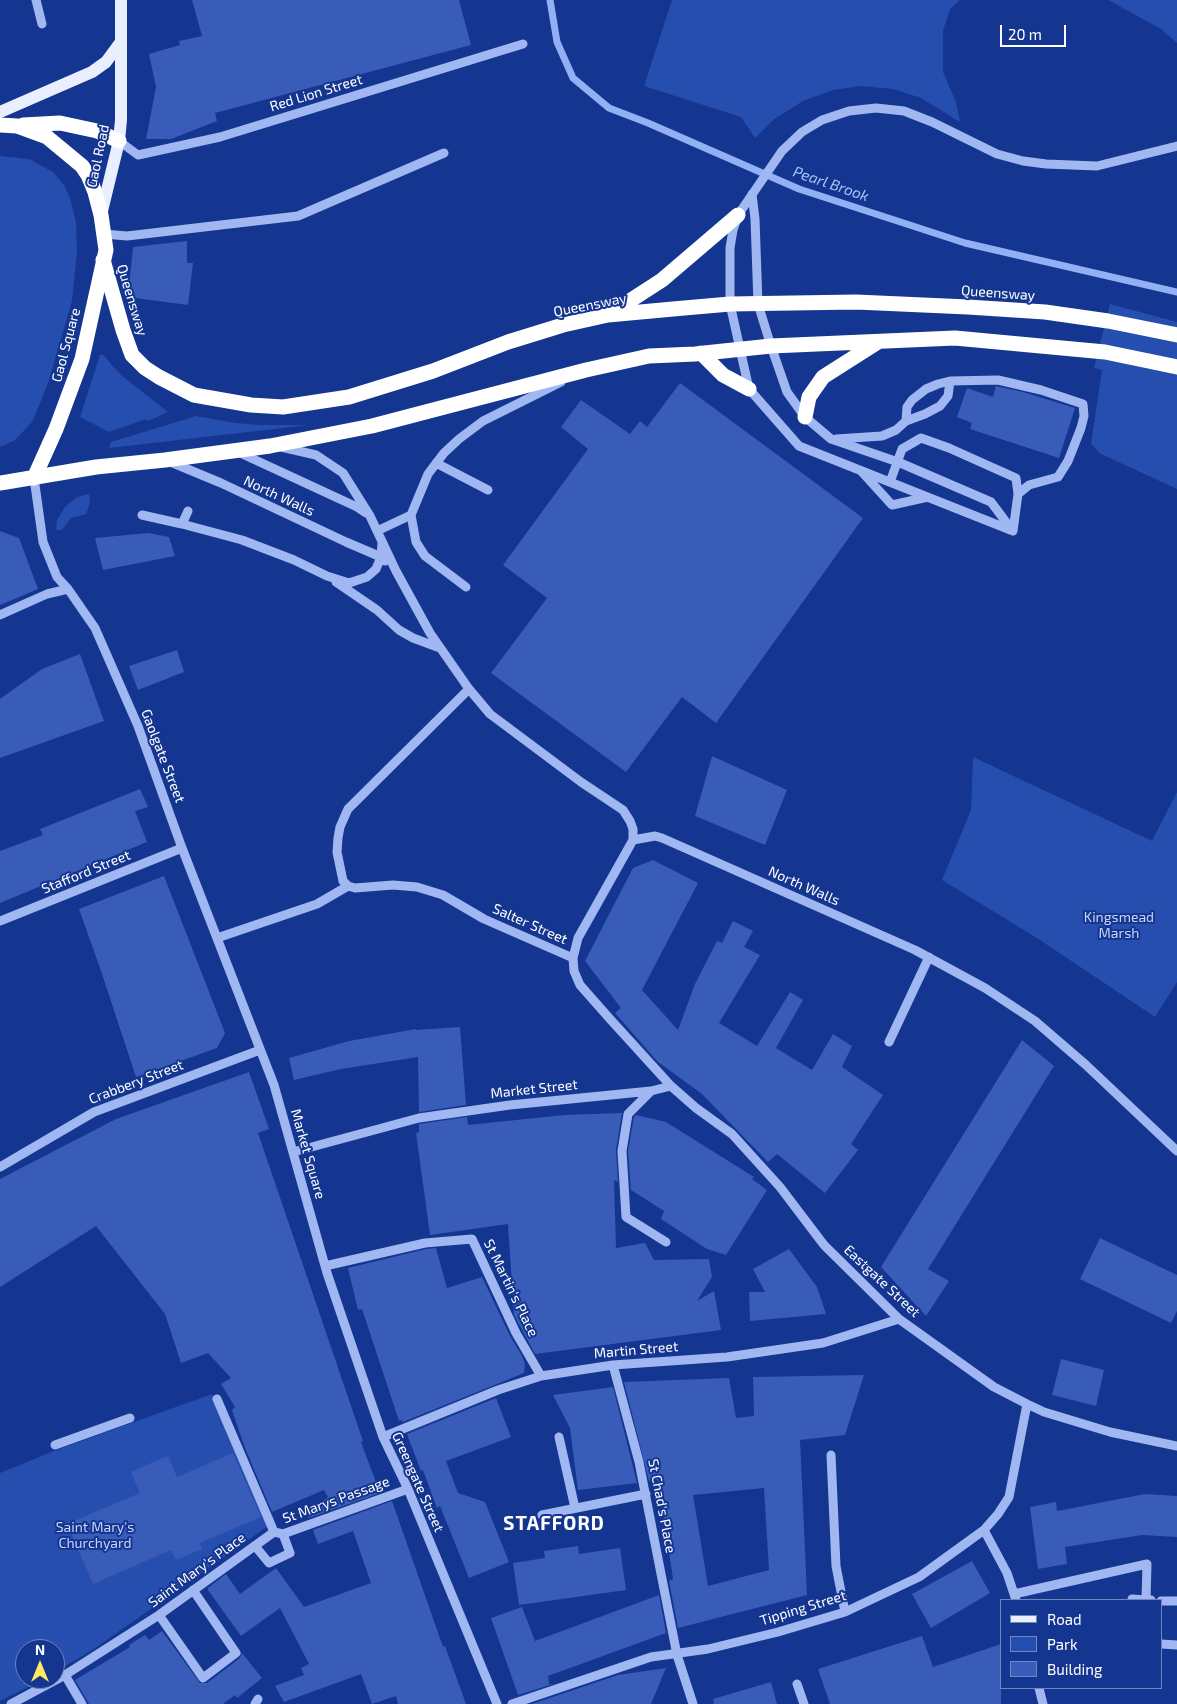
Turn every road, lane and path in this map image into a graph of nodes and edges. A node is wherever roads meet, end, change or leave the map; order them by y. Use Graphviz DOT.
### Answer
graph roads {
  1 [pos="36,0"];
  2 [pos="121,0"];
  3 [pos="42,24"];
  4 [pos="120,43"];
  5 [pos="522,44"];
  6 [pos="0,112"];
  7 [pos="0,125"];
  8 [pos="17,126"];
  9 [pos="119,141"];
  10 [pos="1177,146"];
  11 [pos="444,153"];
  12 [pos="752,194"];
  13 [pos="101,215"];
  14 [pos="738,215"];
  15 [pos="104,234"];
  16 [pos="103,260"];
  17 [pos="730,304"];
  18 [pos="758,304"];
  19 [pos="608,315"];
  20 [pos="1177,335"];
  21 [pos="879,341"];
  22 [pos="771,346"];
  23 [pos="740,349"];
  24 [pos="701,354"];
  25 [pos="1177,367"];
  26 [pos="586,370"];
  27 [pos="950,381"];
  28 [pos="749,389"];
  29 [pos="806,416"];
  30 [pos="906,421"];
  31 [pos="831,439"];
  32 [pos="270,446"];
  33 [pos="233,450"];
  34 [pos="165,460"];
  35 [pos="898,462"];
  36 [pos="436,463"];
  37 [pos="860,470"];
  38 [pos="34,478"];
  39 [pos="890,482"];
  40 [pos="0,483"];
  41 [pos="488,490"];
  42 [pos="1018,494"];
  43 [pos="929,497"];
  44 [pos="188,511"];
  45 [pos="142,515"];
  46 [pos="411,515"];
  47 [pos="370,516"];
  48 [pos="182,524"];
  49 [pos="377,531"];
  50 [pos="1013,531"];
  51 [pos="382,542"];
  52 [pos="381,557"];
  53 [pos="396,571"];
  54 [pos="327,576"];
  55 [pos="466,587"];
  56 [pos="68,589"];
  57 [pos="0,615"];
  58 [pos="440,648"];
  59 [pos="469,689"];
  60 [pos="632,840"];
  61 [pos="182,848"];
  62 [pos="348,886"];
  63 [pos="0,921"];
  64 [pos="217,938"];
  65 [pos="929,957"];
  66 [pos="573,958"];
  67 [pos="889,1042"];
  68 [pos="260,1050"];
  69 [pos="671,1086"];
  70 [pos="651,1091"];
  71 [pos="1177,1151"];
  72 [pos="293,1152"];
  73 [pos="0,1167"];
  74 [pos="666,1242"];
  75 [pos="325,1266"];
  76 [pos="899,1319"];
  77 [pos="613,1365"];
  78 [pos="540,1376"];
  79 [pos="217,1399"];
  80 [pos="1027,1404"];
  81 [pos="130,1418"];
  82 [pos="383,1437"];
  83 [pos="559,1437"];
  84 [pos="55,1445"];
  85 [pos="1177,1446"];
  86 [pos="831,1455"];
  87 [pos="408,1489"];
  88 [pos="646,1494"];
  89 [pos="575,1508"];
  90 [pos="542,1515"];
  91 [pos="984,1530"];
  92 [pos="279,1533"];
  93 [pos="255,1546"];
  94 [pos="193,1590"];
  95 [pos="1015,1597"];
  96 [pos="1146,1599"];
  97 [pos="1162,1601"];
  98 [pos="1177,1601"];
  99 [pos="845,1612"];
  100 [pos="159,1615"];
  101 [pos="1162,1644"];
  102 [pos="1177,1645"];
  103 [pos="677,1655"];
  104 [pos="65,1675"];
  105 [pos="797,1684"];
  106 [pos="39,1689"];
  107 [pos="1039,1689"];
  108 [pos="11,1704"];
  109 [pos="82,1704"];
  110 [pos="497,1704"];
  111 [pos="512,1704"];
  112 [pos="693,1704"];
  113 [pos="804,1704"];
  114 [pos="1042,1704"];
  1 -- 3 [label="street"];
  2 -- 4 [label="main road, Gaol Road"];
  4 -- 6 [label="main road"];
  4 -- 9 [label="main road, Gaol Road"];
  5 -- 9 [label="street, Red Lion Street"];
  7 -- 8 [label="highway"];
  8 -- 9 [label="highway"];
  8 -- 13 [label="highway, Gaol Square"];
  9 -- 13 [label="main road, Gaol Road"];
  10 -- 12 [label="street"];
  11 -- 15 [label="street"];
  12 -- 14 [label="street"];
  12 -- 18 [label="street"];
  13 -- 15 [label="highway, Gaol Square"];
  14 -- 17 [label="street"];
  14 -- 19 [label="highway"];
  15 -- 16 [label="highway, Gaol Square"];
  16 -- 19 [label="highway, Queensway"];
  16 -- 38 [label="highway, Gaol Square"];
  17 -- 18 [label="highway, Queensway"];
  17 -- 19 [label="highway, Queensway"];
  17 -- 23 [label="street"];
  18 -- 20 [label="highway, Queensway"];
  18 -- 22 [label="street"];
  21 -- 22 [label="highway"];
  21 -- 25 [label="highway"];
  21 -- 29 [label="highway"];
  22 -- 23 [label="highway"];
  22 -- 29 [label="street"];
  23 -- 24 [label="highway"];
  23 -- 28 [label="street"];
  24 -- 26 [label="highway"];
  24 -- 28 [label="highway"];
  26 -- 32 [label="highway"];
  26 -- 36 [label="street"];
  27 -- 30 [label="street"];
  27 -- 30 [label="street"];
  27 -- 42 [label="street"];
  28 -- 37 [label="street"];
  29 -- 31 [label="street"];
  30 -- 31 [label="street"];
  31 -- 35 [label="street"];
  32 -- 33 [label="highway"];
  32 -- 47 [label="street, North Walls"];
  33 -- 34 [label="highway"];
  33 -- 47 [label="street, North Walls"];
  34 -- 38 [label="highway"];
  34 -- 52 [label="street, North Walls"];
  35 -- 39 [label="street"];
  35 -- 42 [label="street"];
  35 -- 50 [label="street"];
  36 -- 41 [label="street"];
  36 -- 46 [label="street"];
  37 -- 39 [label="street"];
  37 -- 43 [label="street"];
  38 -- 40 [label="highway"];
  38 -- 56 [label="street, Gaolgate Street"];
  39 -- 43 [label="street"];
  42 -- 50 [label="street"];
  43 -- 50 [label="street"];
  44 -- 48 [label="street"];
  45 -- 48 [label="street"];
  46 -- 49 [label="street"];
  46 -- 55 [label="street"];
  47 -- 49 [label="street, North Walls"];
  48 -- 54 [label="street"];
  49 -- 51 [label="street, North Walls"];
  51 -- 52 [label="street, North Walls"];
  51 -- 53 [label="street, North Walls"];
  52 -- 53 [label="street, North Walls"];
  52 -- 54 [label="street"];
  53 -- 58 [label="street, North Walls"];
  54 -- 58 [label="street"];
  56 -- 57 [label="street"];
  56 -- 61 [label="street, Gaolgate Street"];
  58 -- 59 [label="street, North Walls"];
  59 -- 60 [label="street, North Walls"];
  59 -- 62 [label="street"];
  60 -- 65 [label="street, North Walls"];
  60 -- 66 [label="street"];
  61 -- 63 [label="street, Stafford Street"];
  61 -- 64 [label="street, Gaolgate Street"];
  62 -- 64 [label="street"];
  62 -- 66 [label="street, Salter Street"];
  64 -- 68 [label="street, Gaolgate Street"];
  65 -- 67 [label="street"];
  65 -- 71 [label="street, North Walls"];
  66 -- 69 [label="street, Salter Street"];
  68 -- 72 [label="street, Market Square"];
  68 -- 73 [label="street, Crabbery Street"];
  69 -- 70 [label="street, Market Street"];
  69 -- 76 [label="street, Eastgate Street"];
  70 -- 72 [label="street, Market Street"];
  70 -- 74 [label="street"];
  72 -- 75 [label="street, Market Square"];
  75 -- 78 [label="street, St Martin's Place"];
  75 -- 82 [label="street, Greengate Street"];
  76 -- 77 [label="street, Martin Street"];
  76 -- 80 [label="street, Eastgate Street"];
  77 -- 78 [label="street, Martin Street"];
  77 -- 88 [label="street, St Chad's Place"];
  78 -- 82 [label="street, Martin Street"];
  79 -- 92 [label="street"];
  80 -- 85 [label="street, Eastgate Street"];
  80 -- 91 [label="street, Tipping Street"];
  81 -- 84 [label="street"];
  82 -- 87 [label="street, Greengate Street"];
  83 -- 89 [label="street"];
  86 -- 99 [label="street"];
  87 -- 92 [label="street, St Marys Passage"];
  87 -- 110 [label="street, Greengate Street"];
  88 -- 89 [label="street"];
  88 -- 103 [label="street, St Chad's Place"];
  89 -- 90 [label="street"];
  91 -- 95 [label="street"];
  91 -- 99 [label="street, Tipping Street"];
  92 -- 93 [label="street, Saint Mary's Place"];
  92 -- 93 [label="street"];
  93 -- 94 [label="street, Saint Mary's Place"];
  94 -- 100 [label="street, Saint Mary's Place"];
  94 -- 100 [label="street"];
  95 -- 96 [label="street"];
  97 -- 98 [label="street"];
  99 -- 103 [label="street, Tipping Street"];
  100 -- 104 [label="street, Saint Mary's Place"];
  101 -- 102 [label="street"];
  103 -- 111 [label="street, Tipping Street"];
  103 -- 112 [label="street, St Chad's Place"];
  104 -- 109 [label="street"];
  105 -- 113 [label="street"];
  106 -- 108 [label="street, Saint Mary's Place"];
  107 -- 114 [label="street"];
}
